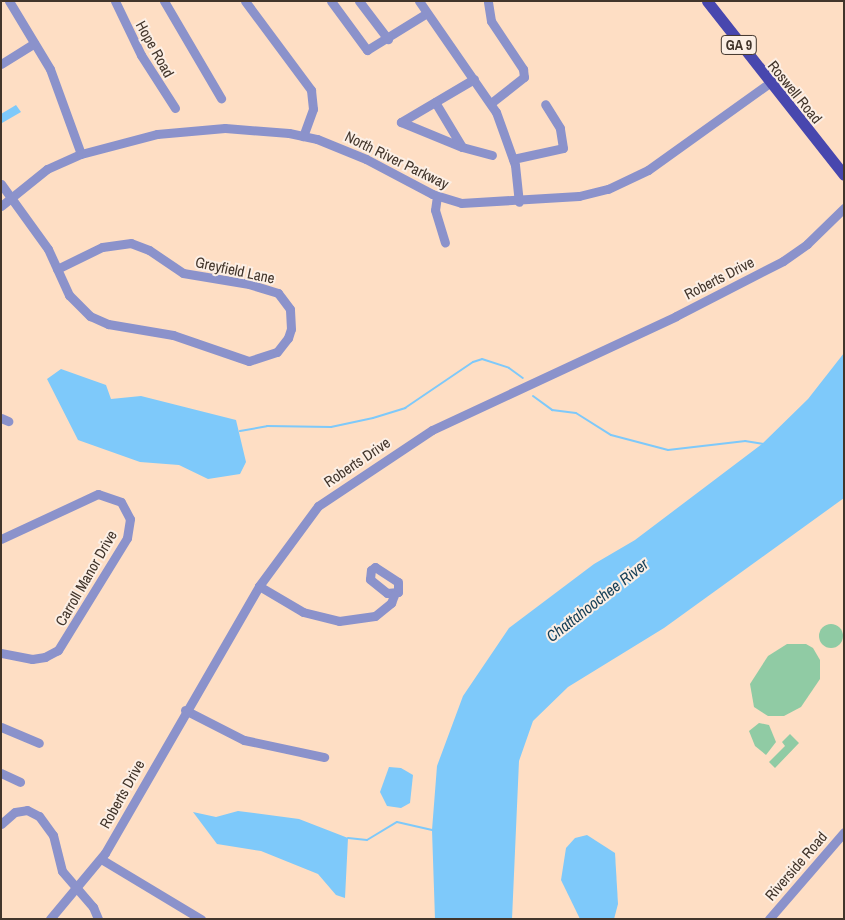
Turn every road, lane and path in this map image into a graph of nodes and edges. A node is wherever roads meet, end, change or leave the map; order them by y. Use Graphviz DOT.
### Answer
graph roads {
  1 [pos="115,1"];
  2 [pos="164,1"];
  3 [pos="245,1"];
  4 [pos="331,1"];
  5 [pos="359,1"];
  6 [pos="419,1"];
  7 [pos="707,1"];
  8 [pos="10,2"];
  9 [pos="488,2"];
  10 [pos="1,8"];
  11 [pos="427,13"];
  12 [pos="388,39"];
  13 [pos="34,43"];
  14 [pos="1,64"];
  15 [pos="474,79"];
  16 [pos="768,84"];
  17 [pos="221,98"];
  18 [pos="435,102"];
  19 [pos="491,103"];
  20 [pos="545,104"];
  21 [pos="175,108"];
  22 [pos="303,136"];
  23 [pos="462,147"];
  24 [pos="81,154"];
  25 [pos="492,155"];
  26 [pos="513,158"];
  27 [pos="844,175"];
  28 [pos="1,184"];
  29 [pos="11,196"];
  30 [pos="436,196"];
  31 [pos="519,202"];
  32 [pos="1,206"];
  33 [pos="844,208"];
  34 [pos="444,243"];
  35 [pos="57,268"];
  36 [pos="1,539"];
  37 [pos="259,586"];
  38 [pos="394,595"];
  39 [pos="1,653"];
  40 [pos="185,710"];
  41 [pos="1,727"];
  42 [pos="39,743"];
  43 [pos="324,757"];
  44 [pos="1,773"];
  45 [pos="20,782"];
  46 [pos="1,824"];
  47 [pos="844,832"];
  48 [pos="101,859"];
  49 [pos="78,889"];
  50 [pos="50,919"];
  51 [pos="98,919"];
  52 [pos="200,919"];
  53 [pos="769,919"];
  1 -- 21 [label="street, Hope Road"];
  2 -- 17 [label="street"];
  3 -- 22 [label="street"];
  4 -- 12 [label="street"];
  5 -- 12 [label="street"];
  6 -- 11 [label="street"];
  7 -- 16 [label="main road, Roswell Road / GA 9"];
  8 -- 10 [label="street"];
  8 -- 13 [label="street"];
  9 -- 19 [label="street"];
  11 -- 12 [label="street"];
  11 -- 15 [label="street"];
  13 -- 14 [label="street"];
  13 -- 24 [label="street"];
  15 -- 18 [label="street"];
  15 -- 19 [label="street"];
  16 -- 27 [label="main road, Roswell Road / GA 9"];
  16 -- 31 [label="street, North River Parkway"];
  18 -- 23 [label="street"];
  18 -- 23 [label="street"];
  19 -- 26 [label="street"];
  20 -- 26 [label="street"];
  22 -- 24 [label="street, North River Parkway"];
  22 -- 30 [label="street, North River Parkway"];
  23 -- 25 [label="street"];
  24 -- 29 [label="street, North River Parkway"];
  26 -- 31 [label="street"];
  28 -- 29 [label="street, Greyfield Lane"];
  29 -- 32 [label="street, North River Parkway"];
  29 -- 35 [label="street, Greyfield Lane"];
  30 -- 31 [label="street, North River Parkway"];
  30 -- 34 [label="street"];
  33 -- 37 [label="street, Roberts Drive"];
  35 -- 35 [label="street, Greyfield Lane"];
  36 -- 39 [label="street, Carroll Manor Drive"];
  37 -- 38 [label="street"];
  37 -- 40 [label="street, Roberts Drive"];
  40 -- 43 [label="street"];
  40 -- 48 [label="street, Roberts Drive"];
  41 -- 42 [label="street"];
  44 -- 45 [label="street"];
  46 -- 49 [label="street"];
  47 -- 53 [label="street, Riverside Road"];
  48 -- 49 [label="street, Roberts Drive"];
  48 -- 52 [label="street"];
  49 -- 50 [label="street, Roberts Drive"];
  49 -- 51 [label="street"];
}
